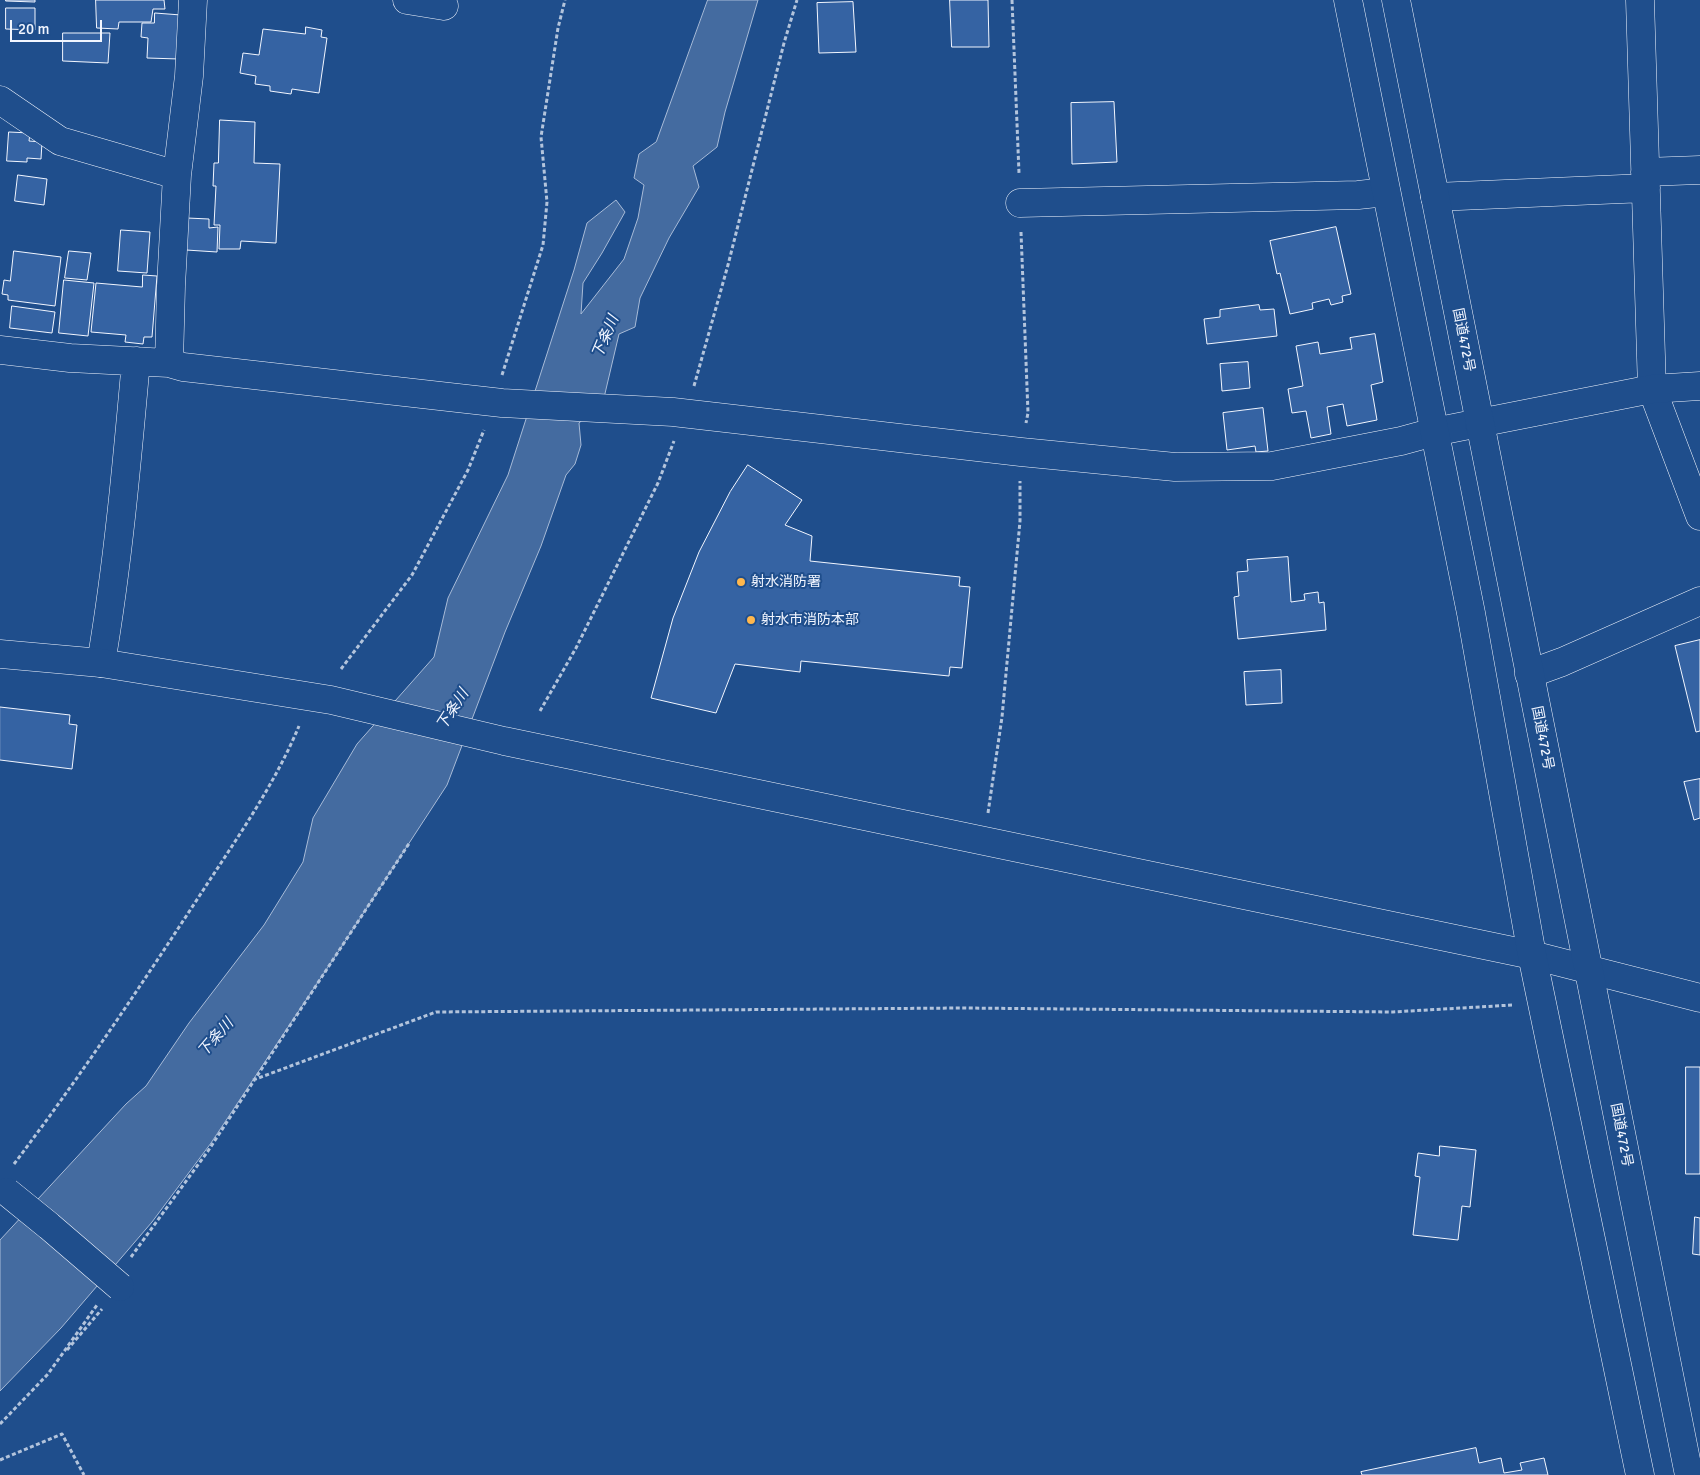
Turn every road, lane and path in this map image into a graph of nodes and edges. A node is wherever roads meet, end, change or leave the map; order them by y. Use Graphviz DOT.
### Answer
graph roads {
  1 [pos="193,0"];
  2 [pos="407,0"];
  3 [pos="565,0"];
  4 [pos="796,0"];
  5 [pos="1348,0"];
  6 [pos="1396,0"];
  7 [pos="1640,0"];
  8 [pos="444,6"];
  9 [pos="0,100"];
  10 [pos="1700,170"];
  11 [pos="176,176"];
  12 [pos="1645,180"];
  13 [pos="1386,192"];
  14 [pos="1435,197"];
  15 [pos="1020,203"];
  16 [pos="0,350"];
  17 [pos="136,361"];
  18 [pos="169,363"];
  19 [pos="1700,386"];
  20 [pos="1652,389"];
  21 [pos="498,402"];
  22 [pos="679,413"];
  23 [pos="1479,423"];
  24 [pos="1434,432"];
  25 [pos="1700,516"];
  26 [pos="1700,601"];
  27 [pos="0,654"];
  28 [pos="101,663"];
  29 [pos="341,668"];
  30 [pos="1529,674"];
  31 [pos="320,698"];
  32 [pos="540,711"];
  33 [pos="410,842"];
  34 [pos="1532,954"];
  35 [pos="1588,970"];
  36 [pos="1700,998"];
  37 [pos="1542,1003"];
  38 [pos="253,1080"];
  39 [pos="6,1183"];
  40 [pos="123,1276"];
  41 [pos="97,1305"];
  42 [pos="51,1370"];
  43 [pos="0,1424"];
  44 [pos="0,1460"];
  45 [pos="84,1475"];
  46 [pos="1640,1475"];
  47 [pos="1689,1475"];
  1 -- 11 [label="main road"];
  2 -- 8 [label="main road"];
  3 -- 21 [label="path"];
  4 -- 22 [label="path"];
  5 -- 13 [label="main road"];
  6 -- 14 [label="main road, 国道472号"];
  7 -- 12 [label="main road"];
  9 -- 11 [label="main road"];
  10 -- 12 [label="main road"];
  11 -- 18 [label="main road"];
  12 -- 14 [label="main road"];
  12 -- 20 [label="main road"];
  13 -- 15 [label="main road"];
  13 -- 24 [label="main road"];
  14 -- 23 [label="main road, 国道472号"];
  16 -- 17 [label="main road"];
  17 -- 18 [label="main road"];
  17 -- 28 [label="main road"];
  18 -- 21 [label="main road"];
  19 -- 20 [label="main road"];
  20 -- 23 [label="main road"];
  20 -- 25 [label="main road"];
  21 -- 22 [label="main road"];
  21 -- 29 [label="path"];
  22 -- 24 [label="main road"];
  22 -- 32 [label="path"];
  23 -- 24 [label="main road"];
  23 -- 30 [label="main road, 国道472号"];
  24 -- 34 [label="main road"];
  26 -- 30 [label="main road"];
  27 -- 28 [label="main road"];
  28 -- 31 [label="main road"];
  30 -- 35 [label="main road, 国道472号"];
  31 -- 34 [label="main road"];
  31 -- 39 [label="path"];
  33 -- 38 [label="path"];
  34 -- 35 [label="main road"];
  34 -- 37 [label="main road"];
  35 -- 36 [label="main road"];
  35 -- 47 [label="main road, 国道472号"];
  37 -- 38 [label="path"];
  37 -- 46 [label="main road"];
  38 -- 40 [label="path"];
  39 -- 40 [label="main road, bridge"];
  40 -- 42 [label="path"];
  41 -- 42 [label="path"];
  42 -- 43 [label="path"];
  44 -- 45 [label="path"];
}
